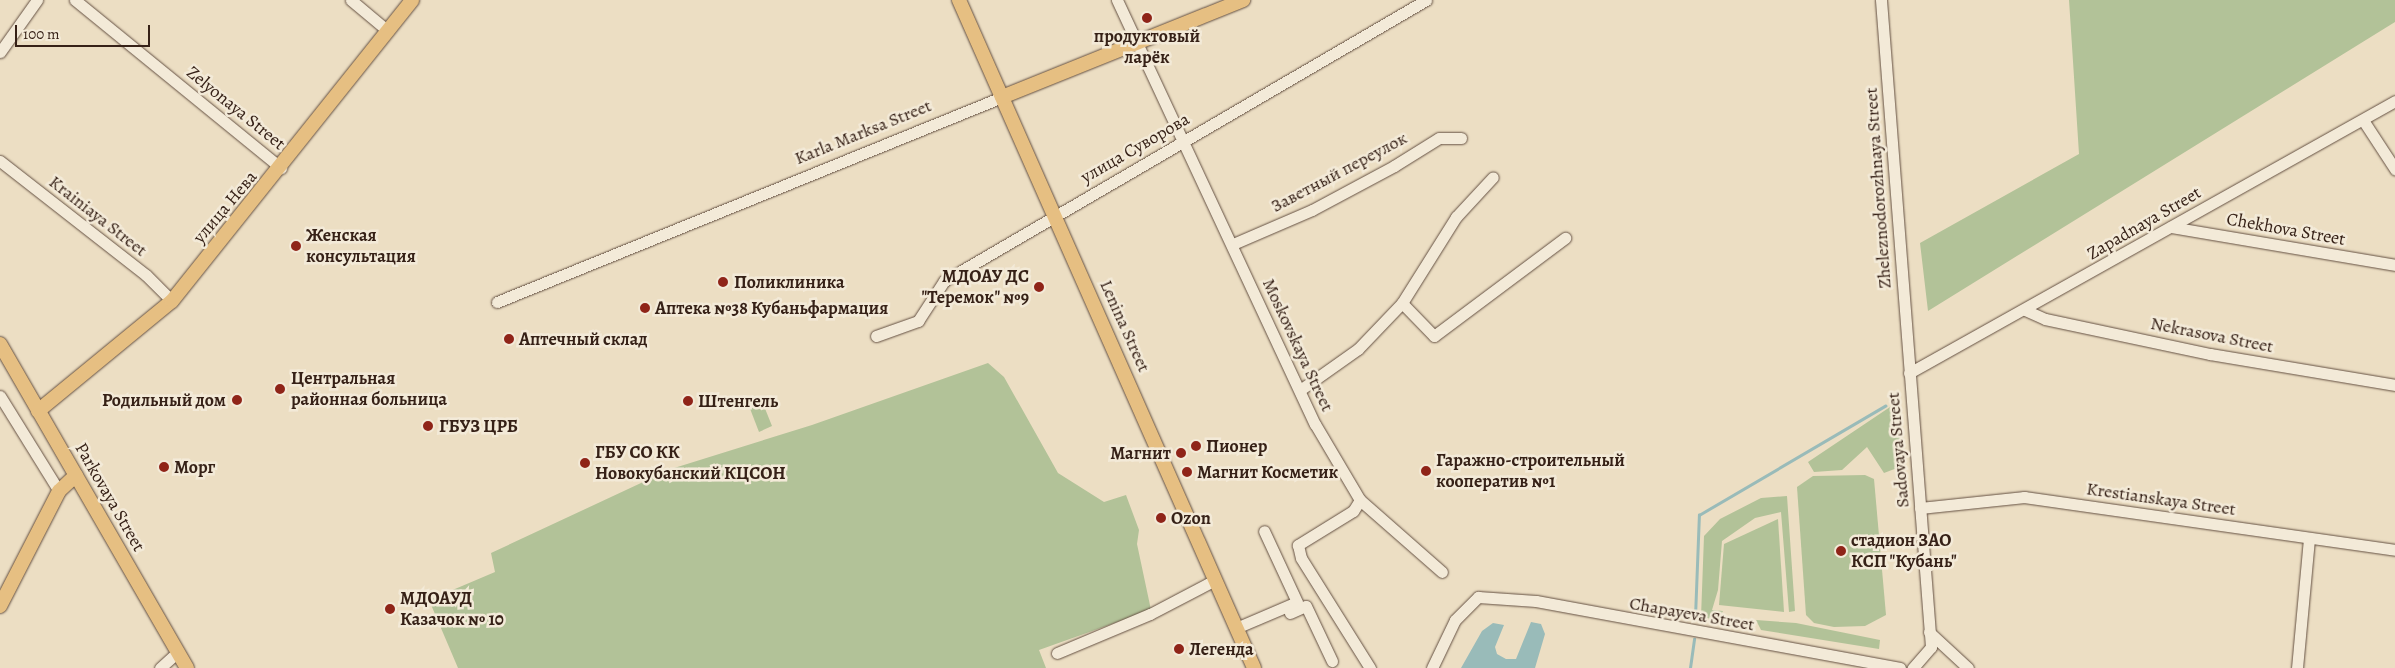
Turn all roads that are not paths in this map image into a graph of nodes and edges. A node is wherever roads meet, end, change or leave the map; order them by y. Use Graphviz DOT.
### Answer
graph roads {
  1 [pos="38,0"];
  2 [pos="75,0"];
  3 [pos="351,0"];
  4 [pos="412,0"];
  5 [pos="959,0"];
  6 [pos="1118,0"];
  7 [pos="1426,0"];
  8 [pos="1881,0"];
  9 [pos="1234,2"];
  10 [pos="388,31"];
  11 [pos="1138,44"];
  12 [pos="0,52"];
  13 [pos="1002,98"];
  14 [pos="2395,101"];
  15 [pos="2363,120"];
  16 [pos="1461,138"];
  17 [pos="1184,140"];
  18 [pos="0,161"];
  19 [pos="281,168"];
  20 [pos="2395,169"];
  21 [pos="1493,177"];
  22 [pos="1056,214"];
  23 [pos="2171,228"];
  24 [pos="1565,238"];
  25 [pos="1233,244"];
  26 [pos="2395,265"];
  27 [pos="172,301"];
  28 [pos="497,302"];
  29 [pos="1402,303"];
  30 [pos="2025,310"];
  31 [pos="876,336"];
  32 [pos="0,344"];
  33 [pos="1910,373"];
  34 [pos="2395,385"];
  35 [pos="1300,390"];
  36 [pos="0,396"];
  37 [pos="38,411"];
  38 [pos="76,475"];
  39 [pos="59,491"];
  40 [pos="1360,500"];
  41 [pos="1920,508"];
  42 [pos="1264,531"];
  43 [pos="2309,539"];
  44 [pos="2395,550"];
  45 [pos="1442,572"];
  46 [pos="1215,580"];
  47 [pos="0,606"];
  48 [pos="1238,632"];
  49 [pos="1929,632"];
  50 [pos="178,652"];
  51 [pos="1057,653"];
  52 [pos="1332,661"];
  53 [pos="160,668"];
  54 [pos="187,668"];
  55 [pos="1254,668"];
  56 [pos="1370,668"];
  57 [pos="1432,668"];
  58 [pos="1900,668"];
  59 [pos="1913,668"];
  60 [pos="1968,668"];
  61 [pos="2297,668"];
  1 -- 12 [label="street"];
  2 -- 19 [label="street, Zelyonaya Street"];
  3 -- 10 [label="street"];
  4 -- 10 [label="main road, улица Нева"];
  5 -- 13 [label="main road, Lenina Street"];
  6 -- 11 [label="street, Moskovskaya Street"];
  7 -- 17 [label="street, улица Суворова"];
  8 -- 33 [label="street, Zheleznodorozhnaya Street"];
  9 -- 11 [label="main road, Karla Marksa Street"];
  10 -- 19 [label="main road, улица Нева"];
  11 -- 13 [label="main road, Karla Marksa Street"];
  11 -- 17 [label="street, Moskovskaya Street"];
  13 -- 22 [label="main road, Lenina Street"];
  13 -- 28 [label="street, Karla Marksa Street"];
  14 -- 15 [label="street, Zapadnaya Street"];
  15 -- 20 [label="street"];
  15 -- 23 [label="street, Zapadnaya Street"];
  16 -- 25 [label="street, Заветный переулок"];
  17 -- 22 [label="street, улица Суворова"];
  17 -- 25 [label="street, Moskovskaya Street"];
  18 -- 27 [label="street, Krainiaya Street"];
  19 -- 27 [label="main road, улица Нева"];
  21 -- 29 [label="street"];
  22 -- 31 [label="street, улица Суворова"];
  22 -- 46 [label="main road, Lenina Street"];
  23 -- 26 [label="street, Chekhova Street"];
  23 -- 30 [label="street, Zapadnaya Street"];
  24 -- 29 [label="street"];
  25 -- 35 [label="street, Moskovskaya Street"];
  27 -- 37 [label="main road, улица Нева"];
  29 -- 35 [label="street"];
  30 -- 33 [label="street, Zapadnaya Street"];
  30 -- 34 [label="street, Nekrasova Street"];
  32 -- 37 [label="main road, Parkovaya Street"];
  33 -- 41 [label="street, Sadovaya Street"];
  35 -- 40 [label="street, Moskovskaya Street"];
  36 -- 39 [label="street"];
  37 -- 38 [label="main road, Parkovaya Street"];
  38 -- 39 [label="main road"];
  38 -- 50 [label="main road, Parkovaya Street"];
  39 -- 47 [label="main road"];
  40 -- 45 [label="street, Moskovskaya Street"];
  40 -- 56 [label="street"];
  41 -- 43 [label="street, Krestianskaya Street"];
  41 -- 49 [label="street, Sadovaya Street"];
  42 -- 48 [label="street"];
  43 -- 44 [label="street, Krestianskaya Street"];
  43 -- 61 [label="street"];
  46 -- 48 [label="main road, Lenina Street"];
  46 -- 51 [label="street"];
  48 -- 52 [label="street"];
  48 -- 55 [label="main road, Lenina Street"];
  49 -- 59 [label="street, Sadovaya Street"];
  49 -- 60 [label="street"];
  50 -- 53 [label="street"];
  50 -- 54 [label="main road, Parkovaya Street"];
  57 -- 58 [label="street, Chapayeva Street"];
}
